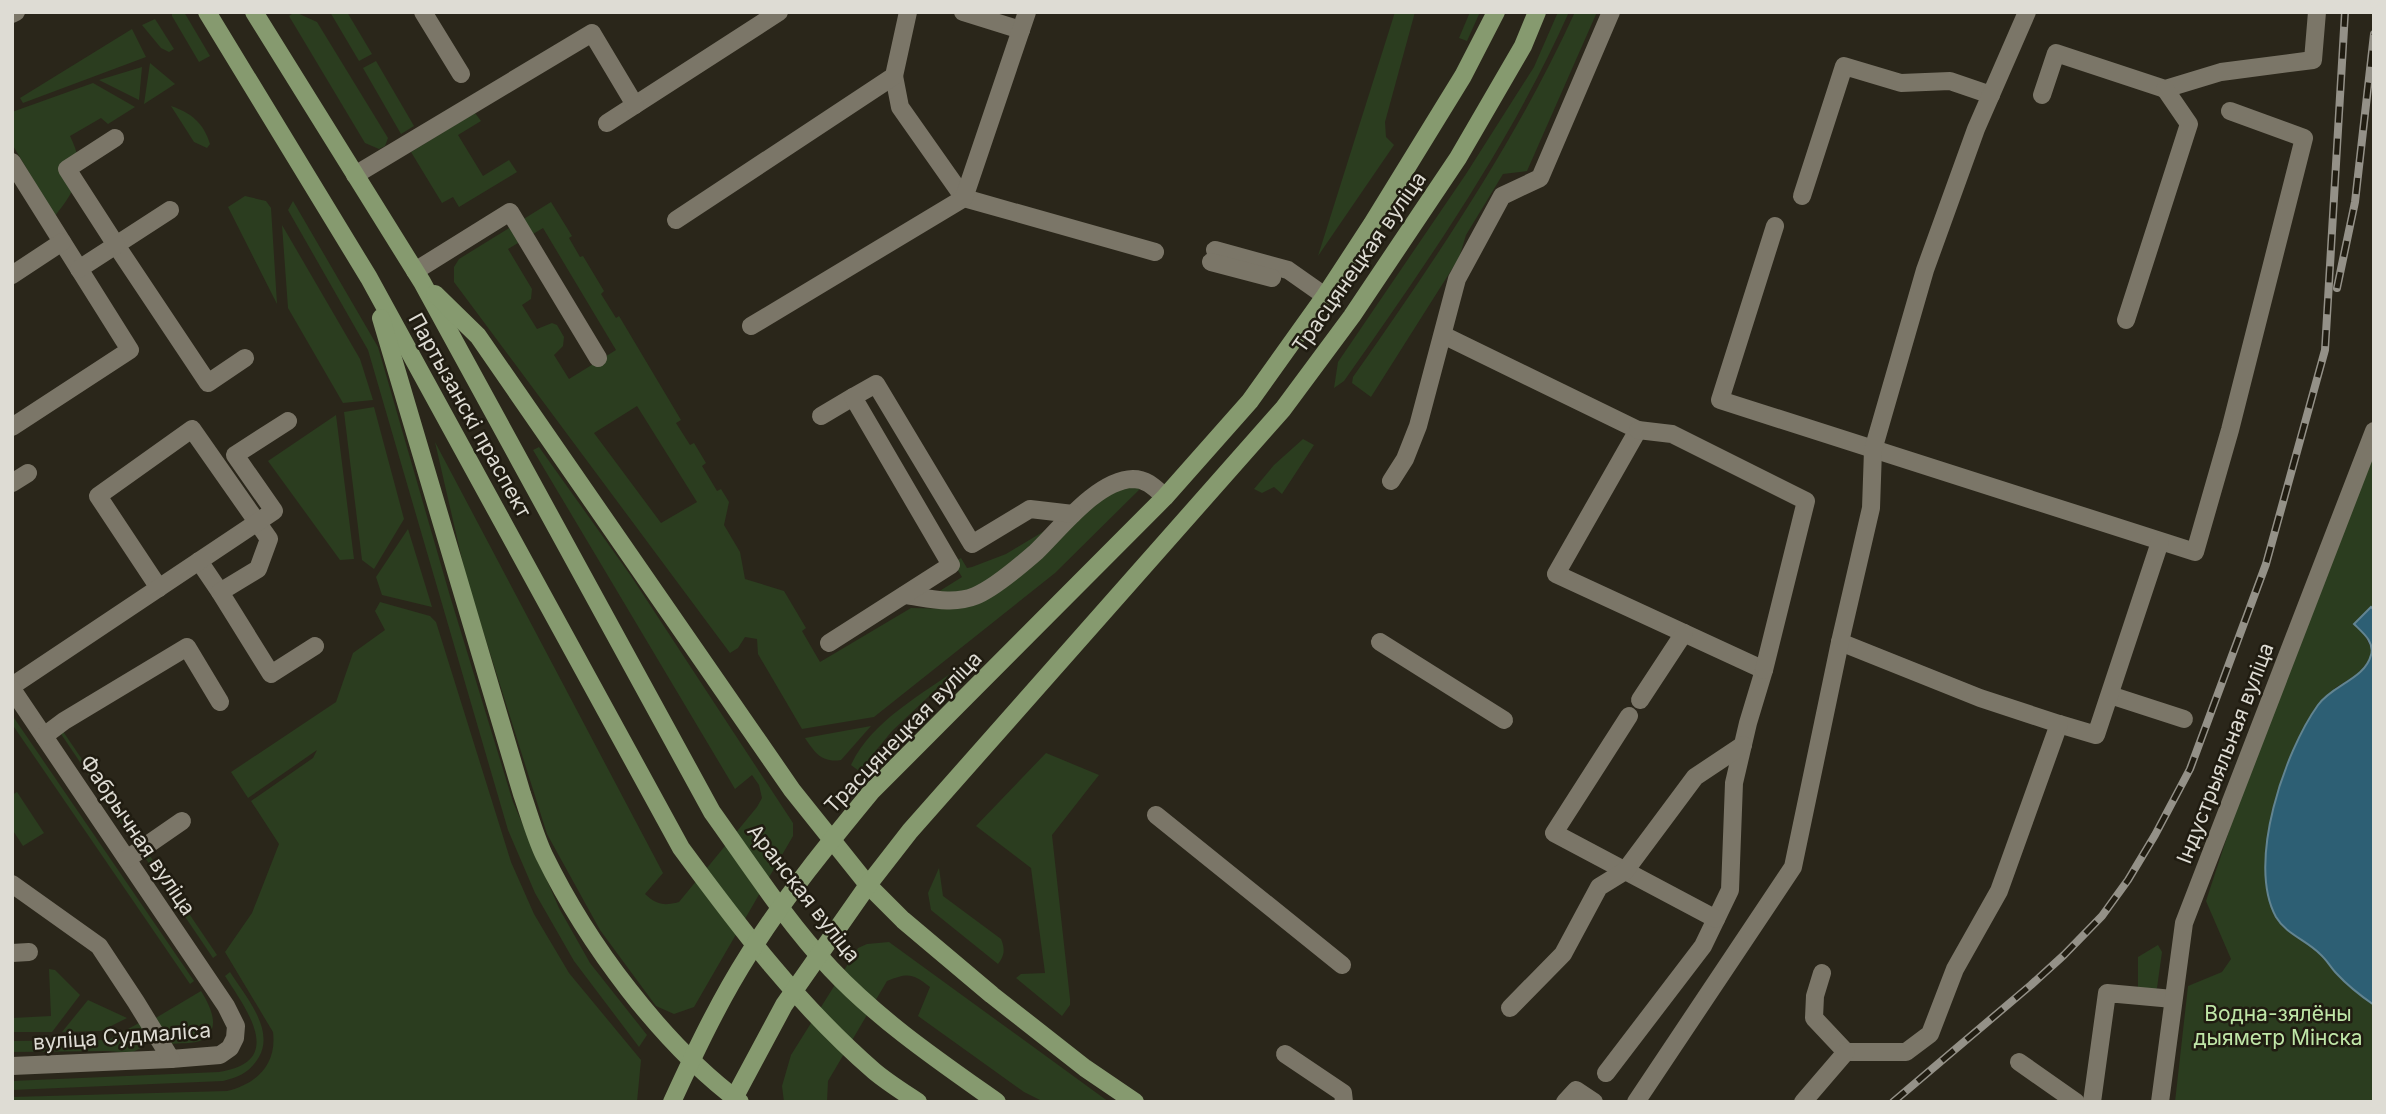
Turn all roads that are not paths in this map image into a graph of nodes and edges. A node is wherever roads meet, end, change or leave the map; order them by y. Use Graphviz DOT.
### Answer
graph roads {
  1 [pos="254,12"];
  2 [pos="423,12"];
  3 [pos="779,12"];
  4 [pos="908,12"];
  5 [pos="963,12"];
  6 [pos="1027,12"];
  7 [pos="1496,12"];
  8 [pos="1537,12"];
  9 [pos="1611,12"];
  10 [pos="2026,12"];
  11 [pos="2317,12"];
  12 [pos="210,13"];
  13 [pos="1021,30"];
  14 [pos="461,74"];
  15 [pos="894,76"];
  16 [pos="2165,89"];
  17 [pos="1991,95"];
  18 [pos="2042,95"];
  19 [pos="635,105"];
  20 [pos="2230,111"];
  21 [pos="607,123"];
  22 [pos="115,138"];
  23 [pos="12,162"];
  24 [pos="355,175"];
  25 [pos="1802,196"];
  26 [pos="964,198"];
  27 [pos="170,210"];
  28 [pos="676,220"];
  29 [pos="1775,226"];
  30 [pos="62,242"];
  31 [pos="116,245"];
  32 [pos="1155,252"];
  33 [pos="1213,256"];
  34 [pos="79,269"];
  35 [pos="12,275"];
  36 [pos="419,276"];
  37 [pos="369,278"];
  38 [pos="1325,296"];
  39 [pos="2126,320"];
  40 [pos="751,326"];
  41 [pos="1443,335"];
  42 [pos="245,358"];
  43 [pos="598,358"];
  44 [pos="853,397"];
  45 [pos="821,416"];
  46 [pos="288,421"];
  47 [pos="12,427"];
  48 [pos="1639,430"];
  49 [pos="2374,431"];
  50 [pos="1872,450"];
  51 [pos="28,473"];
  52 [pos="1391,481"];
  53 [pos="12,483"];
  54 [pos="1165,496"];
  55 [pos="1073,514"];
  56 [pos="1188,516"];
  57 [pos="258,522"];
  58 [pos="2160,542"];
  59 [pos="199,561"];
  60 [pos="159,588"];
  61 [pos="220,592"];
  62 [pos="905,595"];
  63 [pos="1684,633"];
  64 [pos="1380,642"];
  65 [pos="1840,642"];
  66 [pos="829,643"];
  67 [pos="315,646"];
  68 [pos="1764,670"];
  69 [pos="12,687"];
  70 [pos="2109,695"];
  71 [pos="1640,700"];
  72 [pos="220,702"];
  73 [pos="1629,716"];
  74 [pos="2184,719"];
  75 [pos="1504,720"];
  76 [pos="2059,724"];
  77 [pos="44,736"];
  78 [pos="1743,745"];
  79 [pos="712,812"];
  80 [pos="1156,815"];
  81 [pos="182,821"];
  82 [pos="831,839"];
  83 [pos="127,859"];
  84 [pos="1625,871"];
  85 [pos="12,884"];
  86 [pos="868,884"];
  87 [pos="1716,919"];
  88 [pos="1342,965"];
  89 [pos="1822,972"];
  90 [pos="2173,999"];
  91 [pos="226,1006"];
  92 [pos="1510,1008"];
  93 [pos="1846,1052"];
  94 [pos="1285,1054"];
  95 [pos="171,1059"];
  96 [pos="691,1060"];
  97 [pos="2019,1062"];
  98 [pos="12,1066"];
  99 [pos="1606,1073"];
  100 [pos="735,1100"];
  101 [pos="672,1102"];
  102 [pos="918,1102"];
  103 [pos="997,1102"];
  104 [pos="1135,1102"];
  105 [pos="1344,1102"];
  106 [pos="1564,1102"];
  107 [pos="1594,1102"];
  108 [pos="1636,1102"];
  109 [pos="1803,1102"];
  110 [pos="2076,1102"];
  111 [pos="2092,1102"];
  112 [pos="2160,1102"];
  1 -- 24 [label="main road, Партызанскі праспект"];
  2 -- 14 [label="street"];
  3 -- 19 [label="street"];
  4 -- 15 [label="street"];
  5 -- 13 [label="street"];
  6 -- 13 [label="street"];
  7 -- 38 [label="main road, Трасцянецкая вуліца"];
  8 -- 56 [label="main road, Трасцянецкая вуліца"];
  9 -- 41 [label="street"];
  10 -- 17 [label="street"];
  11 -- 16 [label="street"];
  12 -- 37 [label="main road, Партызанскі праспект"];
  13 -- 26 [label="street"];
  15 -- 26 [label="street"];
  15 -- 28 [label="street"];
  16 -- 18 [label="street"];
  16 -- 39 [label="street"];
  17 -- 25 [label="street"];
  17 -- 50 [label="street"];
  19 -- 21 [label="street"];
  19 -- 24 [label="street"];
  20 -- 58 [label="street"];
  22 -- 31 [label="street"];
  23 -- 30 [label="street"];
  24 -- 36 [label="main road, Партызанскі праспект"];
  26 -- 32 [label="street"];
  26 -- 40 [label="street"];
  27 -- 31 [label="street"];
  29 -- 50 [label="street"];
  30 -- 34 [label="street"];
  30 -- 35 [label="street"];
  31 -- 34 [label="street"];
  31 -- 42 [label="street"];
  33 -- 38 [label="street"];
  34 -- 47 [label="street"];
  36 -- 43 [label="street"];
  36 -- 79 [label="main road, Партызанскі праспект"];
  36 -- 82 [label="main road"];
  37 -- 96 [label="main road"];
  37 -- 102 [label="main road, Партызанскі праспект"];
  38 -- 54 [label="main road, Трасцянецкая вуліца"];
  41 -- 48 [label="street"];
  41 -- 52 [label="street"];
  44 -- 45 [label="street"];
  44 -- 55 [label="street"];
  44 -- 62 [label="street"];
  46 -- 57 [label="street"];
  48 -- 63 [label="street"];
  48 -- 68 [label="street"];
  49 -- 90 [label="street, Індустрыяльная вуліца"];
  50 -- 58 [label="street"];
  50 -- 65 [label="street"];
  51 -- 53 [label="street"];
  54 -- 55 [label="street"];
  54 -- 56 [label="main road"];
  54 -- 82 [label="main road, Трасцянецкая вуліца"];
  55 -- 62 [label="street"];
  56 -- 86 [label="main road, Трасцянецкая вуліца"];
  57 -- 59 [label="street"];
  57 -- 60 [label="street"];
  57 -- 61 [label="street"];
  58 -- 70 [label="street"];
  59 -- 60 [label="street"];
  59 -- 61 [label="street"];
  60 -- 69 [label="street"];
  61 -- 67 [label="street"];
  62 -- 66 [label="street"];
  63 -- 68 [label="street"];
  63 -- 71 [label="street"];
  64 -- 75 [label="street"];
  65 -- 76 [label="street"];
  65 -- 108 [label="street"];
  68 -- 78 [label="street"];
  69 -- 77 [label="street, Фабрычная вуліца"];
  70 -- 74 [label="street"];
  70 -- 76 [label="street"];
  72 -- 77 [label="street"];
  73 -- 84 [label="street"];
  76 -- 93 [label="street"];
  77 -- 83 [label="street, Фабрычная вуліца"];
  78 -- 84 [label="street"];
  78 -- 87 [label="street"];
  79 -- 103 [label="main road, Аранская вуліца"];
  80 -- 88 [label="street"];
  81 -- 83 [label="street"];
  82 -- 86 [label="main road"];
  82 -- 96 [label="main road, Трасцянецкая вуліца"];
  83 -- 91 [label="street, Фабрычная вуліца"];
  84 -- 87 [label="street"];
  84 -- 92 [label="street"];
  85 -- 95 [label="street"];
  86 -- 100 [label="main road, Трасцянецкая вуліца"];
  86 -- 104 [label="main road"];
  87 -- 99 [label="street"];
  89 -- 93 [label="street"];
  90 -- 111 [label="street"];
  90 -- 112 [label="street, Індустрыяльная вуліца"];
  91 -- 95 [label="street, вуліца Судмаліса"];
  93 -- 109 [label="street"];
  94 -- 105 [label="street"];
  95 -- 98 [label="street, вуліца Судмаліса"];
  96 -- 100 [label="main road"];
  96 -- 101 [label="main road, Трасцянецкая вуліца"];
  97 -- 110 [label="street"];
  106 -- 107 [label="street"];
}
